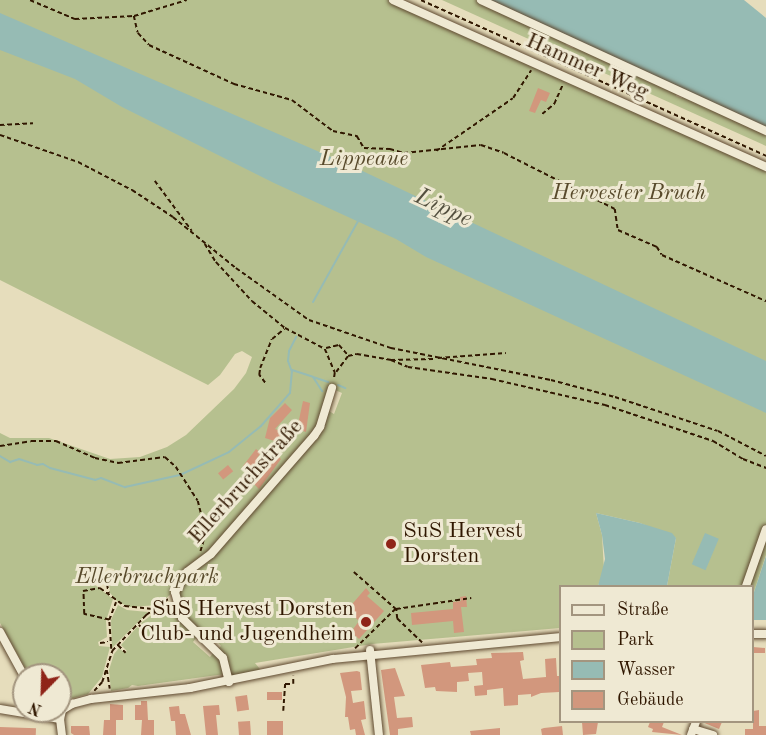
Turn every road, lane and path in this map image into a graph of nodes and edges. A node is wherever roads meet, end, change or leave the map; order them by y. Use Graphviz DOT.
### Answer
graph roads {
  1 [pos="30,0"];
  2 [pos="187,0"];
  3 [pos="393,0"];
  4 [pos="421,0"];
  5 [pos="481,0"];
  6 [pos="134,16"];
  7 [pos="535,63"];
  8 [pos="566,77"];
  9 [pos="542,114"];
  10 [pos="33,123"];
  11 [pos="0,125"];
  12 [pos="766,131"];
  13 [pos="0,135"];
  14 [pos="436,152"];
  15 [pos="766,156"];
  16 [pos="766,167"];
  17 [pos="155,181"];
  18 [pos="194,233"];
  19 [pos="202,241"];
  20 [pos="766,301"];
  21 [pos="285,328"];
  22 [pos="326,349"];
  23 [pos="506,353"];
  24 [pos="348,356"];
  25 [pos="435,358"];
  26 [pos="391,360"];
  27 [pos="265,383"];
  28 [pos="332,388"];
  29 [pos="0,446"];
  30 [pos="766,456"];
  31 [pos="766,468"];
  32 [pos="766,530"];
  33 [pos="200,553"];
  34 [pos="354,572"];
  35 [pos="97,573"];
  36 [pos="746,585"];
  37 [pos="175,592"];
  38 [pos="111,596"];
  39 [pos="471,598"];
  40 [pos="117,601"];
  41 [pos="154,609"];
  42 [pos="396,609"];
  43 [pos="182,618"];
  44 [pos="109,620"];
  45 [pos="376,620"];
  46 [pos="379,623"];
  47 [pos="138,624"];
  48 [pos="0,632"];
  49 [pos="146,632"];
  50 [pos="559,637"];
  51 [pos="109,642"];
  52 [pos="100,643"];
  53 [pos="118,645"];
  54 [pos="429,650"];
  55 [pos="112,651"];
  56 [pos="353,651"];
  57 [pos="370,652"];
  58 [pos="126,653"];
  59 [pos="17,663"];
  60 [pos="107,669"];
  61 [pos="292,675"];
  62 [pos="229,682"];
  63 [pos="111,692"];
  64 [pos="90,695"];
  65 [pos="72,704"];
  66 [pos="283,711"];
  67 [pos="693,729"];
  68 [pos="379,735"];
  69 [pos="713,735"];
  1 -- 6 [label="path"];
  2 -- 6 [label="path"];
  3 -- 7 [label="street, Hammer Weg"];
  4 -- 15 [label="path"];
  5 -- 12 [label="street"];
  6 -- 14 [label="path"];
  7 -- 8 [label="street, Hammer Weg"];
  7 -- 14 [label="path"];
  8 -- 9 [label="path"];
  8 -- 16 [label="street, Hammer Weg"];
  10 -- 11 [label="path"];
  13 -- 18 [label="path"];
  14 -- 20 [label="path"];
  17 -- 18 [label="path"];
  18 -- 19 [label="path"];
  19 -- 21 [label="path"];
  19 -- 25 [label="path"];
  21 -- 22 [label="path"];
  21 -- 27 [label="path"];
  22 -- 24 [label="path"];
  22 -- 24 [label="path"];
  23 -- 25 [label="path"];
  24 -- 26 [label="path"];
  25 -- 26 [label="path"];
  25 -- 30 [label="path"];
  26 -- 31 [label="path"];
  28 -- 37 [label="street, Ellerbruchstraße"];
  29 -- 33 [label="path"];
  32 -- 36 [label="street"];
  34 -- 42 [label="path"];
  35 -- 38 [label="path"];
  37 -- 41 [label="path"];
  37 -- 43 [label="street"];
  38 -- 40 [label="path"];
  38 -- 44 [label="path"];
  39 -- 42 [label="path"];
  40 -- 41 [label="path"];
  40 -- 44 [label="path"];
  41 -- 43 [label="path"];
  41 -- 47 [label="path"];
  42 -- 46 [label="path"];
  42 -- 54 [label="path"];
  43 -- 62 [label="street"];
  44 -- 51 [label="path"];
  45 -- 46 [label="path"];
  46 -- 56 [label="path"];
  47 -- 49 [label="path"];
  47 -- 53 [label="path"];
  48 -- 59 [label="street"];
  50 -- 54 [label="street"];
  51 -- 52 [label="path"];
  51 -- 55 [label="path"];
  53 -- 55 [label="path"];
  53 -- 58 [label="path"];
  54 -- 57 [label="street"];
  55 -- 60 [label="path"];
  57 -- 62 [label="street"];
  57 -- 68 [label="street"];
  60 -- 63 [label="path"];
  60 -- 64 [label="path"];
  61 -- 66 [label="path"];
  62 -- 65 [label="street"];
  67 -- 69 [label="street"];
}
